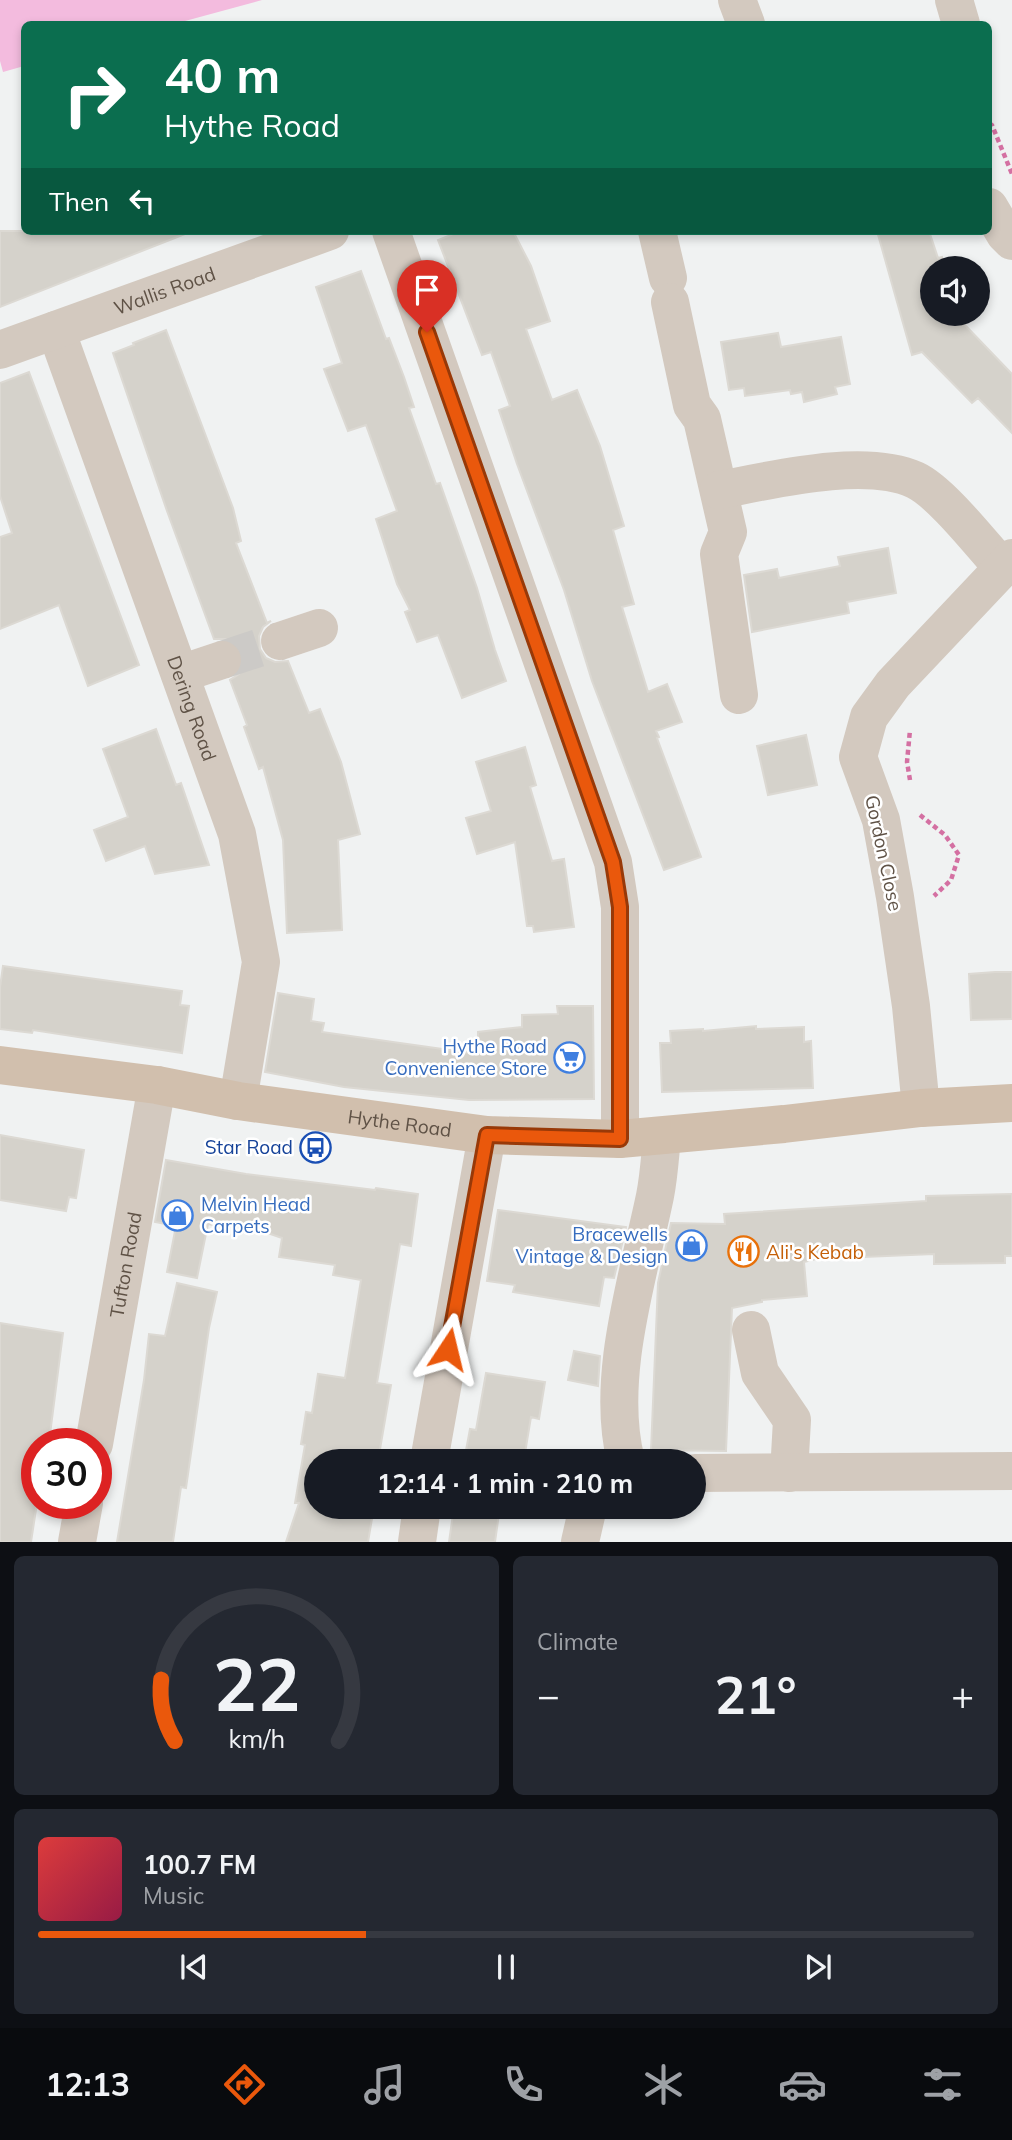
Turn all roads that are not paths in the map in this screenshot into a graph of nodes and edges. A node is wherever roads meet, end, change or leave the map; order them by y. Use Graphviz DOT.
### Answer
graph roads {
  1 [pos="737,0"];
  2 [pos="954,0"];
  3 [pos="745,21"];
  4 [pos="960,21"];
  5 [pos="992,212"];
  6 [pos="315,235"];
  7 [pos="392,235"];
  8 [pos="658,235"];
  9 [pos="1012,242"];
  10 [pos="56,330"];
  11 [pos="0,350"];
  12 [pos="719,490"];
  13 [pos="1007,562"];
  14 [pos="318,628"];
  15 [pos="280,641"];
  16 [pos="222,660"];
  17 [pos="180,674"];
  18 [pos="739,695"];
  19 [pos="0,1065"];
  20 [pos="157,1085"];
  21 [pos="238,1101"];
  22 [pos="1012,1103"];
  23 [pos="920,1108"];
  24 [pos="487,1135"];
  25 [pos="662,1137"];
  26 [pos="620,1139"];
  27 [pos="751,1330"];
  28 [pos="97,1428"];
  29 [pos="431,1449"];
  30 [pos="622,1449"];
  31 [pos="1012,1472"];
  32 [pos="706,1473"];
  33 [pos="789,1473"];
  34 [pos="81,1519"];
  35 [pos="420,1519"];
  36 [pos="585,1519"];
  37 [pos="77,1542"];
  38 [pos="416,1542"];
  39 [pos="580,1542"];
  1 -- 3 [label="street"];
  2 -- 4 [label="street"];
  5 -- 9 [label="street"];
  6 -- 10 [label="street, Wallis Road"];
  7 -- 26 [label="street"];
  8 -- 12 [label="street"];
  10 -- 11 [label="street, Wallis Road"];
  10 -- 17 [label="street, Dering Road"];
  12 -- 13 [label="street, Gordon Close"];
  12 -- 18 [label="street"];
  13 -- 23 [label="street, Gordon Close"];
  14 -- 15 [label="street"];
  16 -- 17 [label="street"];
  17 -- 21 [label="street, Dering Road"];
  19 -- 20 [label="main road, Hythe Road"];
  20 -- 21 [label="main road, Hythe Road"];
  20 -- 28 [label="street, Tufton Road"];
  21 -- 24 [label="main road, Hythe Road"];
  22 -- 23 [label="main road, Hythe Road"];
  23 -- 25 [label="main road, Hythe Road"];
  24 -- 26 [label="main road, Hythe Road"];
  24 -- 29 [label="street"];
  25 -- 26 [label="main road, Hythe Road"];
  25 -- 30 [label="street"];
  27 -- 33 [label="street"];
  31 -- 33 [label="street"];
  32 -- 33 [label="street"];
  34 -- 37 [label="street"];
  35 -- 38 [label="street"];
  36 -- 39 [label="street"];
}
